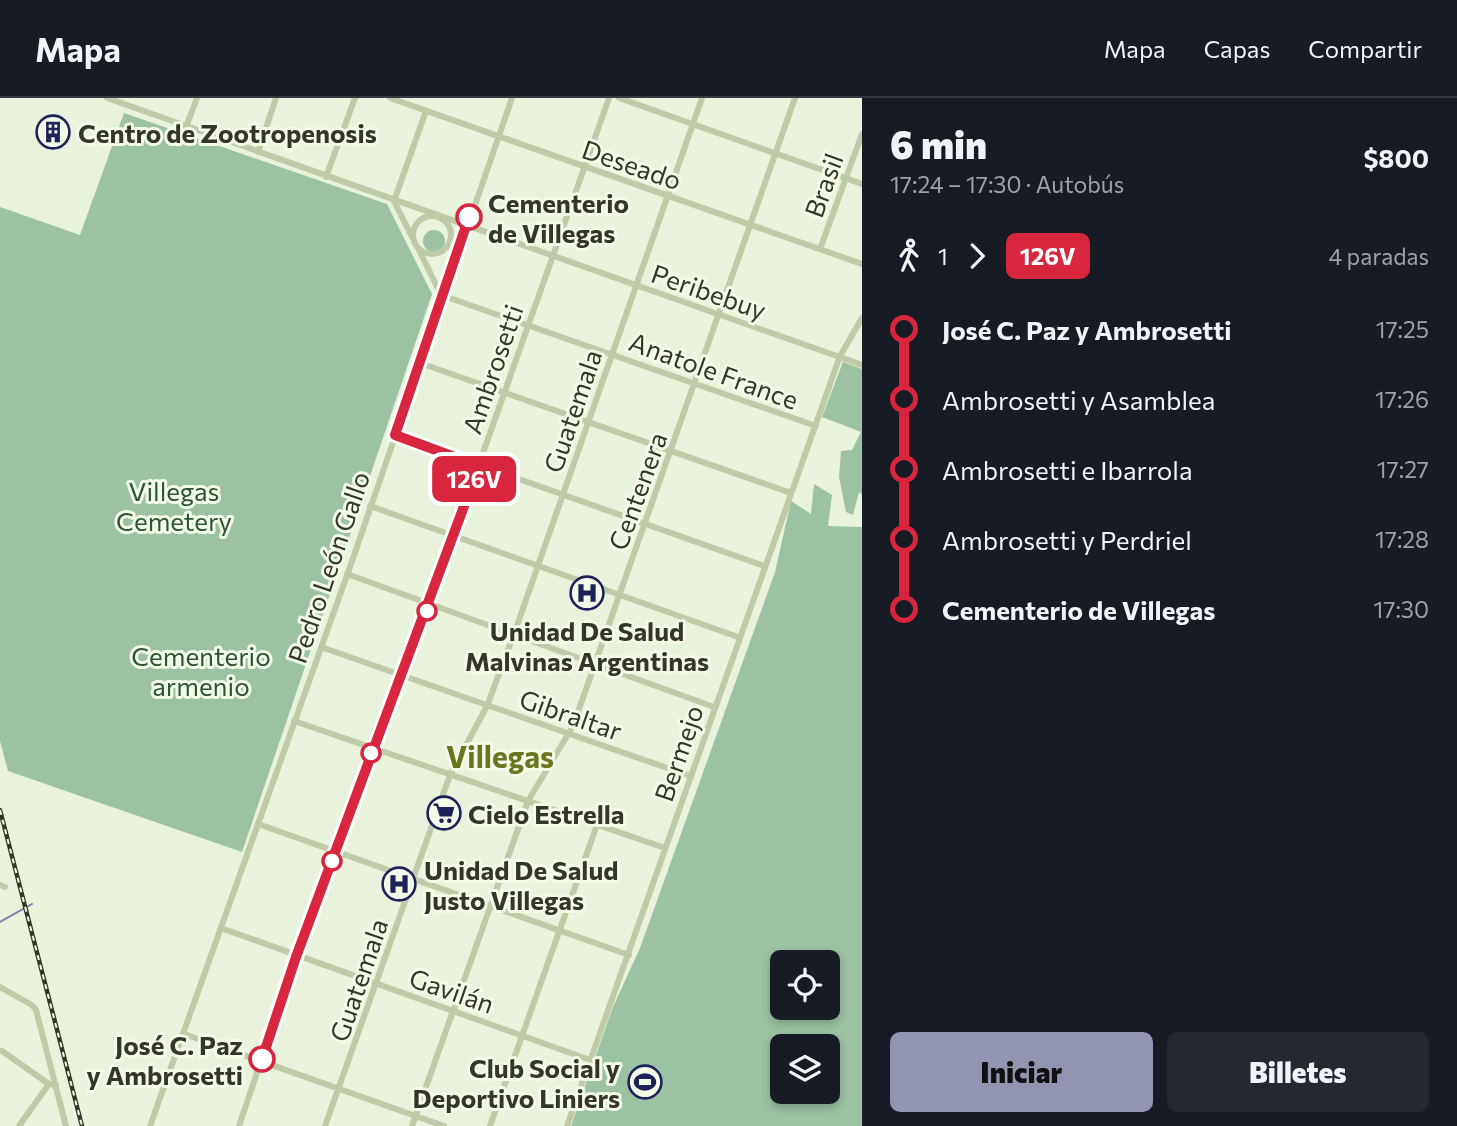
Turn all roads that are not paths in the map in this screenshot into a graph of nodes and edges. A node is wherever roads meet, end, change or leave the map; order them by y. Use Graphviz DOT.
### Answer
graph roads {
  1 [pos="107,98"];
  2 [pos="197,98"];
  3 [pos="276,98"];
  4 [pos="355,98"];
  5 [pos="390,98"];
  6 [pos="512,98"];
  7 [pos="609,98"];
  8 [pos="620,98"];
  9 [pos="702,98"];
  10 [pos="795,98"];
  11 [pos="120,100"];
  12 [pos="426,111"];
  13 [pos="693,125"];
  14 [pos="187,127"];
  15 [pos="862,134"];
  16 [pos="496,136"];
  17 [pos="258,152"];
  18 [pos="776,154"];
  19 [pos="584,168"];
  20 [pos="326,177"];
  21 [pos="846,178"];
  22 [pos="862,184"];
  23 [pos="667,197"];
  24 [pos="394,201"];
  25 [pos="442,218"];
  26 [pos="465,226"];
  27 [pos="751,226"];
  28 [pos="415,243"];
  29 [pos="820,249"];
  30 [pos="551,256"];
  31 [pos="862,264"];
  32 [pos="636,286"];
  33 [pos="441,295"];
  34 [pos="720,316"];
  35 [pos="862,318"];
  36 [pos="528,324"];
  37 [pos="612,354"];
  38 [pos="839,356"];
  39 [pos="420,363"];
  40 [pos="862,365"];
  41 [pos="696,384"];
  42 [pos="504,393"];
  43 [pos="588,422"];
  44 [pos="816,426"];
  45 [pos="395,435"];
  46 [pos="671,452"];
  47 [pos="479,466"];
  48 [pos="791,493"];
  49 [pos="563,495"];
  50 [pos="370,506"];
  51 [pos="646,523"];
  52 [pos="454,536"];
  53 [pos="538,565"];
  54 [pos="764,566"];
  55 [pos="347,574"];
  56 [pos="620,594"];
  57 [pos="429,604"];
  58 [pos="514,634"];
  59 [pos="738,636"];
  60 [pos="321,648"];
  61 [pos="596,663"];
  62 [pos="401,676"];
  63 [pos="487,706"];
  64 [pos="715,707"];
  65 [pos="294,721"];
  66 [pos="569,734"];
  67 [pos="373,747"];
  68 [pos="450,775"];
  69 [pos="690,776"];
  70 [pos="528,801"];
  71 [pos="258,824"];
  72 [pos="597,825"];
  73 [pos="665,848"];
  74 [pos="335,852"];
  75 [pos="414,879"];
  76 [pos="492,906"];
  77 [pos="221,928"];
  78 [pos="560,930"];
  79 [pos="629,955"];
  80 [pos="296,957"];
  81 [pos="377,985"];
  82 [pos="0,987"];
  83 [pos="456,1012"];
  84 [pos="184,1034"];
  85 [pos="523,1035"];
  86 [pos="2,1051"];
  87 [pos="590,1060"];
  88 [pos="261,1063"];
  89 [pos="52,1085"];
  90 [pos="340,1090"];
  91 [pos="416,1116"];
  92 [pos="19,1126"];
  93 [pos="66,1126"];
  94 [pos="150,1126"];
  95 [pos="239,1126"];
  96 [pos="325,1126"];
  97 [pos="412,1126"];
  98 [pos="444,1126"];
  99 [pos="490,1126"];
  100 [pos="567,1126"];
  1 -- 11 [label="street, Peribebuy"];
  2 -- 14 [label="street"];
  3 -- 17 [label="street"];
  4 -- 20 [label="street"];
  5 -- 12 [label="street, Deseado"];
  6 -- 16 [label="street, Pedro León Gallo"];
  7 -- 19 [label="street, Ambrosetti"];
  8 -- 13 [label="street"];
  9 -- 13 [label="street, Guatemala"];
  10 -- 18 [label="street, Centenera"];
  11 -- 14 [label="street, Peribebuy"];
  12 -- 16 [label="street, Deseado"];
  12 -- 24 [label="street"];
  13 -- 18 [label="street"];
  13 -- 23 [label="street, Guatemala"];
  14 -- 17 [label="street, Peribebuy"];
  15 -- 21 [label="street, Brasil"];
  16 -- 19 [label="street, Deseado"];
  16 -- 26 [label="street, Pedro León Gallo"];
  17 -- 20 [label="street, Peribebuy"];
  18 -- 21 [label="street"];
  18 -- 27 [label="street, Centenera"];
  19 -- 23 [label="street, Deseado"];
  19 -- 30 [label="street, Ambrosetti"];
  20 -- 24 [label="street, Peribebuy"];
  21 -- 22 [label="street"];
  21 -- 29 [label="street, Brasil"];
  23 -- 27 [label="street, Deseado"];
  23 -- 32 [label="street, Guatemala"];
  24 -- 25 [label="street, Peribebuy"];
  24 -- 28 [label="street"];
  25 -- 26 [label="street, Peribebuy"];
  25 -- 28 [label="street"];
  25 -- 28 [label="street"];
  26 -- 30 [label="street, Peribebuy"];
  26 -- 33 [label="street, Pedro León Gallo"];
  27 -- 29 [label="street, Deseado"];
  27 -- 34 [label="street, Centenera"];
  28 -- 33 [label="street"];
  29 -- 31 [label="street, Deseado"];
  30 -- 32 [label="street, Peribebuy"];
  30 -- 36 [label="street, Ambrosetti"];
  32 -- 34 [label="street, Peribebuy"];
  32 -- 37 [label="street, Guatemala"];
  33 -- 36 [label="street, Anatole France"];
  33 -- 39 [label="street, Pedro León Gallo"];
  34 -- 38 [label="street, Peribebuy"];
  34 -- 41 [label="street, Centenera"];
  35 -- 38 [label="street, Bermejo"];
  36 -- 37 [label="street, Anatole France"];
  36 -- 42 [label="street, Ambrosetti"];
  37 -- 41 [label="street, Anatole France"];
  37 -- 43 [label="street, Guatemala"];
  38 -- 40 [label="street, Peribebuy"];
  38 -- 44 [label="street, Bermejo"];
  39 -- 42 [label="street"];
  39 -- 45 [label="street, Pedro León Gallo"];
  41 -- 44 [label="street, Anatole France"];
  41 -- 46 [label="street, Centenera"];
  42 -- 43 [label="street"];
  42 -- 47 [label="street, Ambrosetti"];
  43 -- 46 [label="street"];
  43 -- 49 [label="street, Guatemala"];
  44 -- 48 [label="street, Bermejo"];
  45 -- 47 [label="street"];
  45 -- 50 [label="street, Pedro León Gallo"];
  46 -- 48 [label="street"];
  46 -- 51 [label="street, Centenera"];
  47 -- 49 [label="street"];
  47 -- 52 [label="street, Ambrosetti"];
  48 -- 54 [label="street, Bermejo"];
  49 -- 51 [label="street"];
  49 -- 53 [label="street, Guatemala"];
  50 -- 52 [label="street"];
  50 -- 55 [label="street, Pedro León Gallo"];
  51 -- 54 [label="street"];
  51 -- 56 [label="street, Centenera"];
  52 -- 53 [label="street"];
  52 -- 57 [label="street, Ambrosetti"];
  53 -- 56 [label="street"];
  53 -- 58 [label="street, Guatemala"];
  54 -- 59 [label="street, Bermejo"];
  55 -- 57 [label="street"];
  55 -- 60 [label="street, Pedro León Gallo"];
  56 -- 59 [label="street"];
  56 -- 61 [label="street, Centenera"];
  57 -- 58 [label="street"];
  57 -- 62 [label="street, Ambrosetti"];
  58 -- 61 [label="street"];
  58 -- 63 [label="street, Guatemala"];
  59 -- 64 [label="street, Bermejo"];
  60 -- 62 [label="street, Gibraltar"];
  60 -- 65 [label="street, Pedro León Gallo"];
  61 -- 64 [label="street"];
  61 -- 66 [label="street, Centenera"];
  62 -- 63 [label="street, Gibraltar"];
  62 -- 67 [label="street, Ambrosetti"];
  63 -- 66 [label="street, Gibraltar"];
  63 -- 68 [label="street, Guatemala"];
  64 -- 69 [label="street, Bermejo"];
  65 -- 67 [label="street"];
  65 -- 71 [label="street, Pedro León Gallo"];
  66 -- 69 [label="street, Gibraltar"];
  66 -- 70 [label="street, Centenera"];
  67 -- 68 [label="street"];
  67 -- 74 [label="street, Ambrosetti"];
  68 -- 70 [label="street"];
  68 -- 75 [label="street, Guatemala"];
  69 -- 73 [label="street, Bermejo"];
  70 -- 72 [label="street"];
  70 -- 76 [label="street, Centenera"];
  71 -- 74 [label="street"];
  71 -- 77 [label="street, Pedro León Gallo"];
  72 -- 73 [label="street"];
  72 -- 78 [label="street"];
  73 -- 79 [label="street, Bermejo"];
  74 -- 75 [label="street"];
  74 -- 80 [label="street, Ambrosetti"];
  75 -- 76 [label="street"];
  75 -- 81 [label="street, Guatemala"];
  76 -- 78 [label="street"];
  76 -- 83 [label="street, Centenera"];
  77 -- 80 [label="street, Gavilán"];
  77 -- 84 [label="street, Pedro León Gallo"];
  78 -- 79 [label="street"];
  78 -- 85 [label="street"];
  79 -- 87 [label="street, Bermejo"];
  80 -- 81 [label="street, Gavilán"];
  80 -- 88 [label="street, Ambrosetti"];
  81 -- 83 [label="street, Gavilán"];
  81 -- 90 [label="street, Guatemala"];
  82 -- 89 [label="street"];
  83 -- 85 [label="street, Gavilán"];
  83 -- 91 [label="street, Centenera"];
  84 -- 88 [label="street"];
  84 -- 94 [label="street, Pedro León Gallo"];
  85 -- 87 [label="street, Gavilán"];
  85 -- 99 [label="street"];
  86 -- 89 [label="street"];
  87 -- 100 [label="street, Bermejo"];
  88 -- 90 [label="street"];
  88 -- 95 [label="street, Ambrosetti"];
  89 -- 92 [label="street"];
  89 -- 93 [label="street"];
  90 -- 91 [label="street"];
  90 -- 96 [label="street, Guatemala"];
  91 -- 97 [label="street, Centenera"];
  91 -- 98 [label="street"];
}
